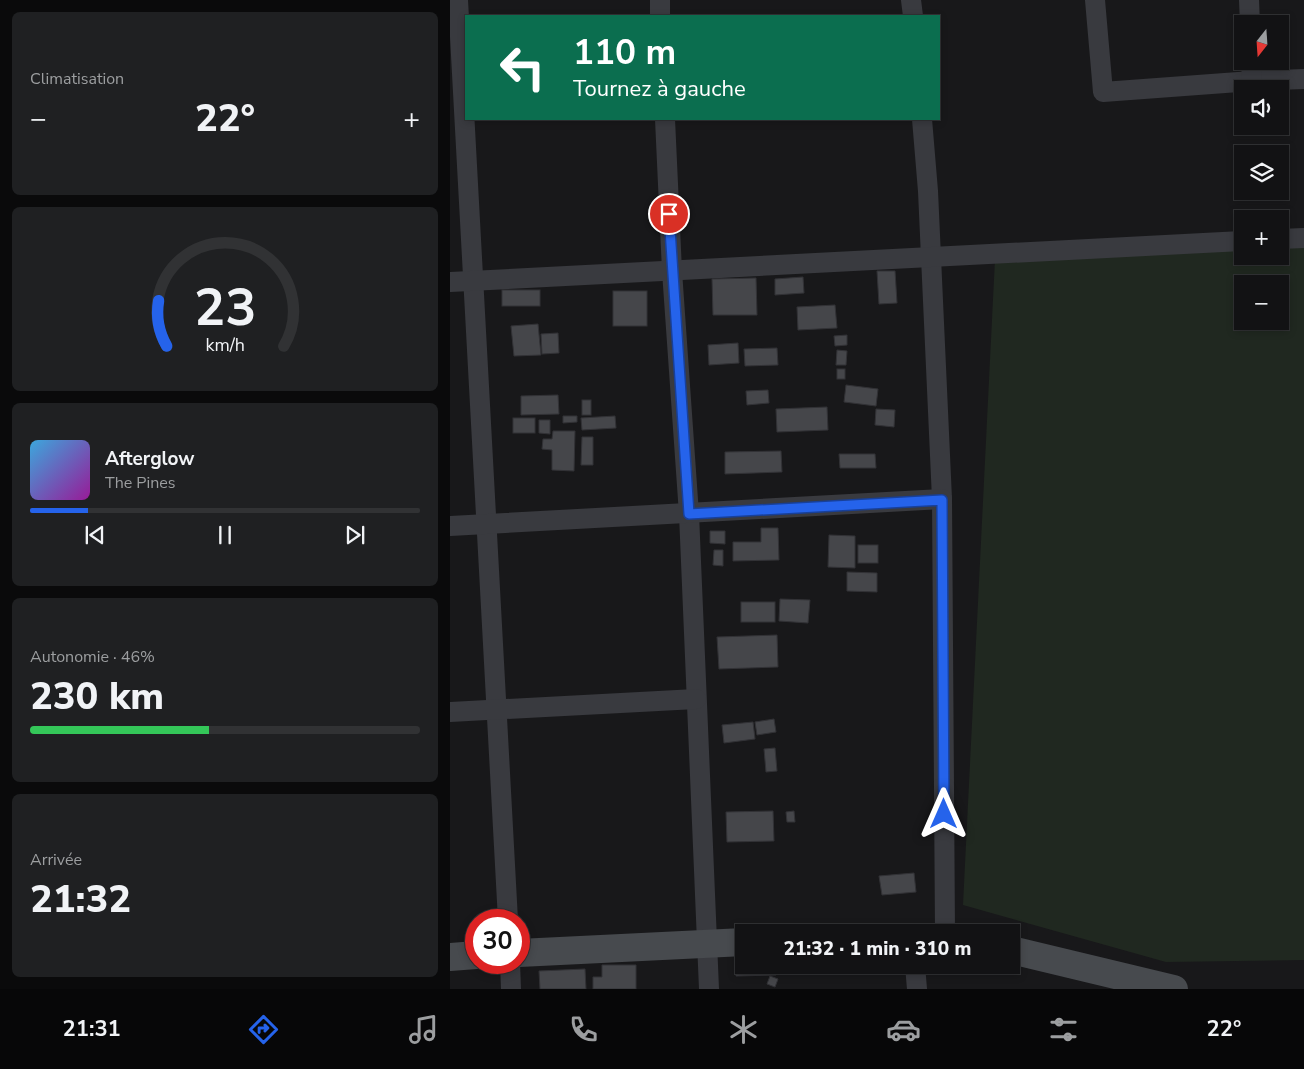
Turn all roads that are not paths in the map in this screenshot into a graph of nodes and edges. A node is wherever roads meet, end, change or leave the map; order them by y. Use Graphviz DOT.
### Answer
graph roads {
  1 [pos="458,0"];
  2 [pos="660,0"];
  3 [pos="911,0"];
  4 [pos="1095,0"];
  5 [pos="1249,0"];
  6 [pos="660,15"];
  7 [pos="913,15"];
  8 [pos="1250,15"];
  9 [pos="1251,71"];
  10 [pos="1304,79"];
  11 [pos="665,120"];
  12 [pos="922,120"];
  13 [pos="1304,238"];
  14 [pos="1289,239"];
  15 [pos="1234,241"];
  16 [pos="930,257"];
  17 [pos="672,271"];
  18 [pos="474,281"];
  19 [pos="450,282"];
  20 [pos="942,500"];
  21 [pos="689,514"];
  22 [pos="487,524"];
  23 [pos="450,526"];
  24 [pos="696,699"];
  25 [pos="496,710"];
  26 [pos="450,712"];
  27 [pos="507,909"];
  28 [pos="945,924"];
  29 [pos="735,942"];
  30 [pos="706,943"];
  31 [pos="530,952"];
  32 [pos="1020,952"];
  33 [pos="465,955"];
  34 [pos="450,956"];
  35 [pos="511,974"];
  36 [pos="916,974"];
  37 [pos="512,989"];
  38 [pos="709,989"];
  39 [pos="918,989"];
  40 [pos="1174,989"];
  1 -- 18 [label="street"];
  2 -- 6 [label="street"];
  3 -- 7 [label="street"];
  4 -- 9 [label="street"];
  5 -- 8 [label="street"];
  9 -- 10 [label="street"];
  11 -- 17 [label="street"];
  12 -- 16 [label="street"];
  13 -- 14 [label="street"];
  15 -- 16 [label="street"];
  16 -- 17 [label="street"];
  16 -- 20 [label="street"];
  17 -- 18 [label="street"];
  17 -- 21 [label="street"];
  18 -- 19 [label="street"];
  18 -- 22 [label="street"];
  20 -- 21 [label="street"];
  20 -- 28 [label="street"];
  21 -- 22 [label="street"];
  21 -- 24 [label="street"];
  22 -- 23 [label="street"];
  22 -- 25 [label="street"];
  24 -- 25 [label="street"];
  24 -- 30 [label="street"];
  25 -- 26 [label="street"];
  25 -- 27 [label="street"];
  29 -- 30 [label="street"];
  30 -- 31 [label="street"];
  30 -- 38 [label="street"];
  32 -- 40 [label="street"];
  33 -- 34 [label="street"];
  35 -- 37 [label="street"];
  36 -- 39 [label="street"];
}
